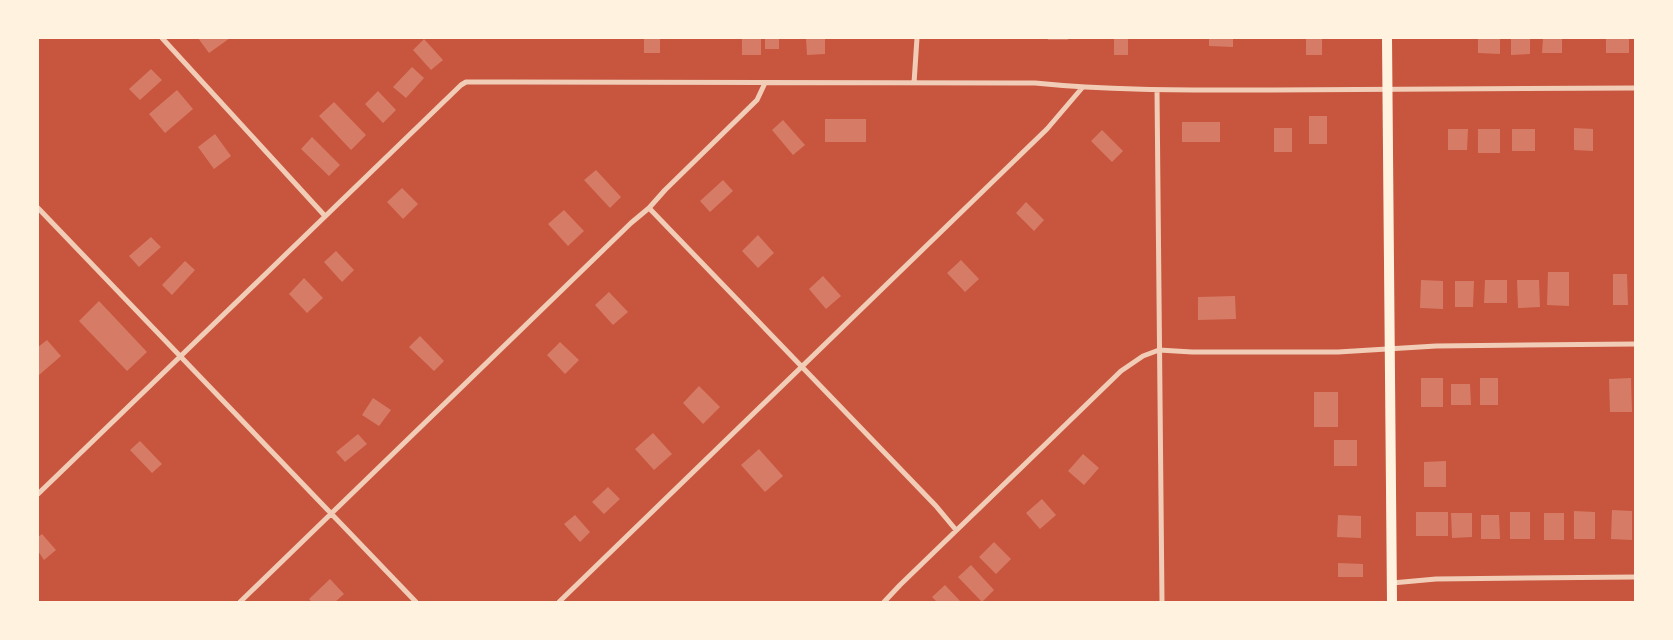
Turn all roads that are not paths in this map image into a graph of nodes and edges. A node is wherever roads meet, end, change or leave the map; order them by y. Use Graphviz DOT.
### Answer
graph roads {
  1 [pos="162,38"];
  2 [pos="917,38"];
  3 [pos="1388,38"];
  4 [pos="765,83"];
  5 [pos="914,83"];
  6 [pos="1082,88"];
  7 [pos="1636,88"];
  8 [pos="1156,90"];
  9 [pos="1388,90"];
  10 [pos="38,208"];
  11 [pos="648,208"];
  12 [pos="325,216"];
  13 [pos="1636,344"];
  14 [pos="1390,349"];
  15 [pos="1159,350"];
  16 [pos="180,357"];
  17 [pos="802,367"];
  18 [pos="38,494"];
  19 [pos="331,514"];
  20 [pos="956,530"];
  21 [pos="1636,577"];
  22 [pos="1392,583"];
  23 [pos="240,602"];
  24 [pos="416,602"];
  25 [pos="559,602"];
  26 [pos="884,602"];
  27 [pos="1162,602"];
  28 [pos="1392,602"];
  1 -- 12 [label="street"];
  2 -- 5 [label="street"];
  3 -- 9 [label="main road"];
  4 -- 5 [label="street"];
  4 -- 11 [label="street"];
  4 -- 12 [label="street"];
  5 -- 6 [label="street"];
  6 -- 8 [label="street"];
  6 -- 17 [label="street"];
  7 -- 9 [label="street"];
  8 -- 9 [label="street"];
  8 -- 15 [label="street"];
  9 -- 14 [label="main road"];
  10 -- 16 [label="street"];
  11 -- 17 [label="street"];
  11 -- 19 [label="street"];
  12 -- 16 [label="street"];
  13 -- 14 [label="street"];
  14 -- 15 [label="street"];
  14 -- 22 [label="main road"];
  15 -- 20 [label="street"];
  15 -- 27 [label="street"];
  16 -- 18 [label="street"];
  16 -- 19 [label="street"];
  17 -- 20 [label="street"];
  17 -- 25 [label="street"];
  19 -- 23 [label="street"];
  19 -- 24 [label="street"];
  20 -- 26 [label="street"];
  21 -- 22 [label="street"];
  22 -- 28 [label="main road"];
}
